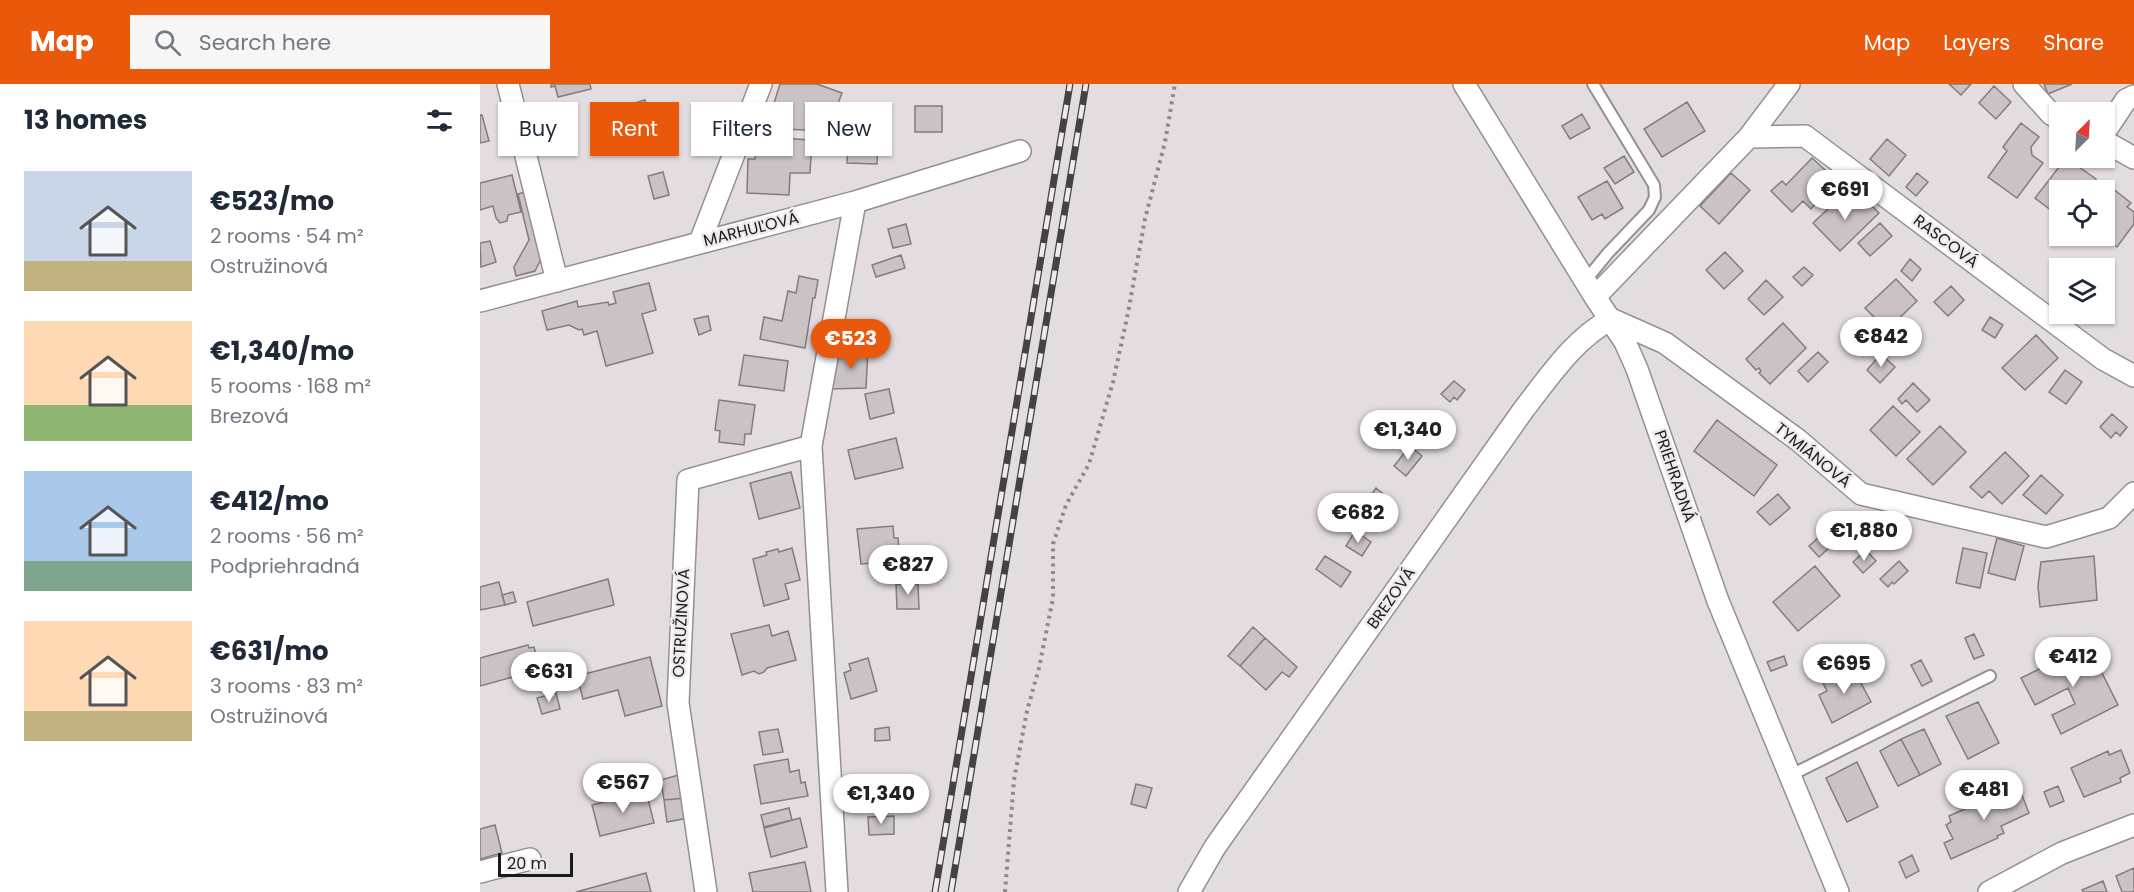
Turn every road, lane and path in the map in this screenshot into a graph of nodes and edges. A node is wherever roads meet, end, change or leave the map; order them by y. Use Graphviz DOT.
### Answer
graph roads {
  1 [pos="508,84"];
  2 [pos="761,84"];
  3 [pos="1175,84"];
  4 [pos="1464,84"];
  5 [pos="1593,84"];
  6 [pos="1789,84"];
  7 [pos="2024,84"];
  8 [pos="2134,96"];
  9 [pos="2049,113"];
  10 [pos="2115,117"];
  11 [pos="1749,137"];
  12 [pos="2115,147"];
  13 [pos="1020,151"];
  14 [pos="2134,158"];
  15 [pos="855,202"];
  16 [pos="700,242"];
  17 [pos="557,281"];
  18 [pos="1590,289"];
  19 [pos="480,301"];
  20 [pos="1611,319"];
  21 [pos="2134,376"];
  22 [pos="811,446"];
  23 [pos="2134,493"];
  24 [pos="1990,676"];
  25 [pos="1789,776"];
  26 [pos="2134,825"];
  27 [pos="530,859"];
  28 [pos="480,872"];
  29 [pos="706,892"];
  30 [pos="837,892"];
  31 [pos="1005,892"];
  32 [pos="1189,892"];
  33 [pos="1838,892"];
  34 [pos="1989,892"];
  1 -- 17 [label="street"];
  2 -- 16 [label="street"];
  3 -- 31 [label="path"];
  4 -- 18 [label="street, PRIEHRADNÁ"];
  5 -- 18 [label="lane"];
  6 -- 11 [label="street"];
  7 -- 9 [label="street"];
  8 -- 10 [label="street"];
  11 -- 18 [label="street"];
  11 -- 21 [label="street, RASCOVÁ"];
  12 -- 14 [label="street"];
  13 -- 15 [label="street, MARHUĽOVÁ"];
  15 -- 16 [label="street, MARHUĽOVÁ"];
  15 -- 22 [label="street"];
  16 -- 17 [label="street, MARHUĽOVÁ"];
  17 -- 19 [label="street, MARHUĽOVÁ"];
  18 -- 20 [label="street, PRIEHRADNÁ"];
  20 -- 23 [label="street, TYMIÁNOVÁ"];
  20 -- 25 [label="street, PRIEHRADNÁ"];
  20 -- 32 [label="street, BREZOVÁ"];
  22 -- 29 [label="street, OSTRUŽINOVÁ"];
  22 -- 30 [label="street"];
  24 -- 25 [label="lane"];
  25 -- 33 [label="street, PRIEHRADNÁ"];
  26 -- 34 [label="street"];
  27 -- 28 [label="street"];
}
